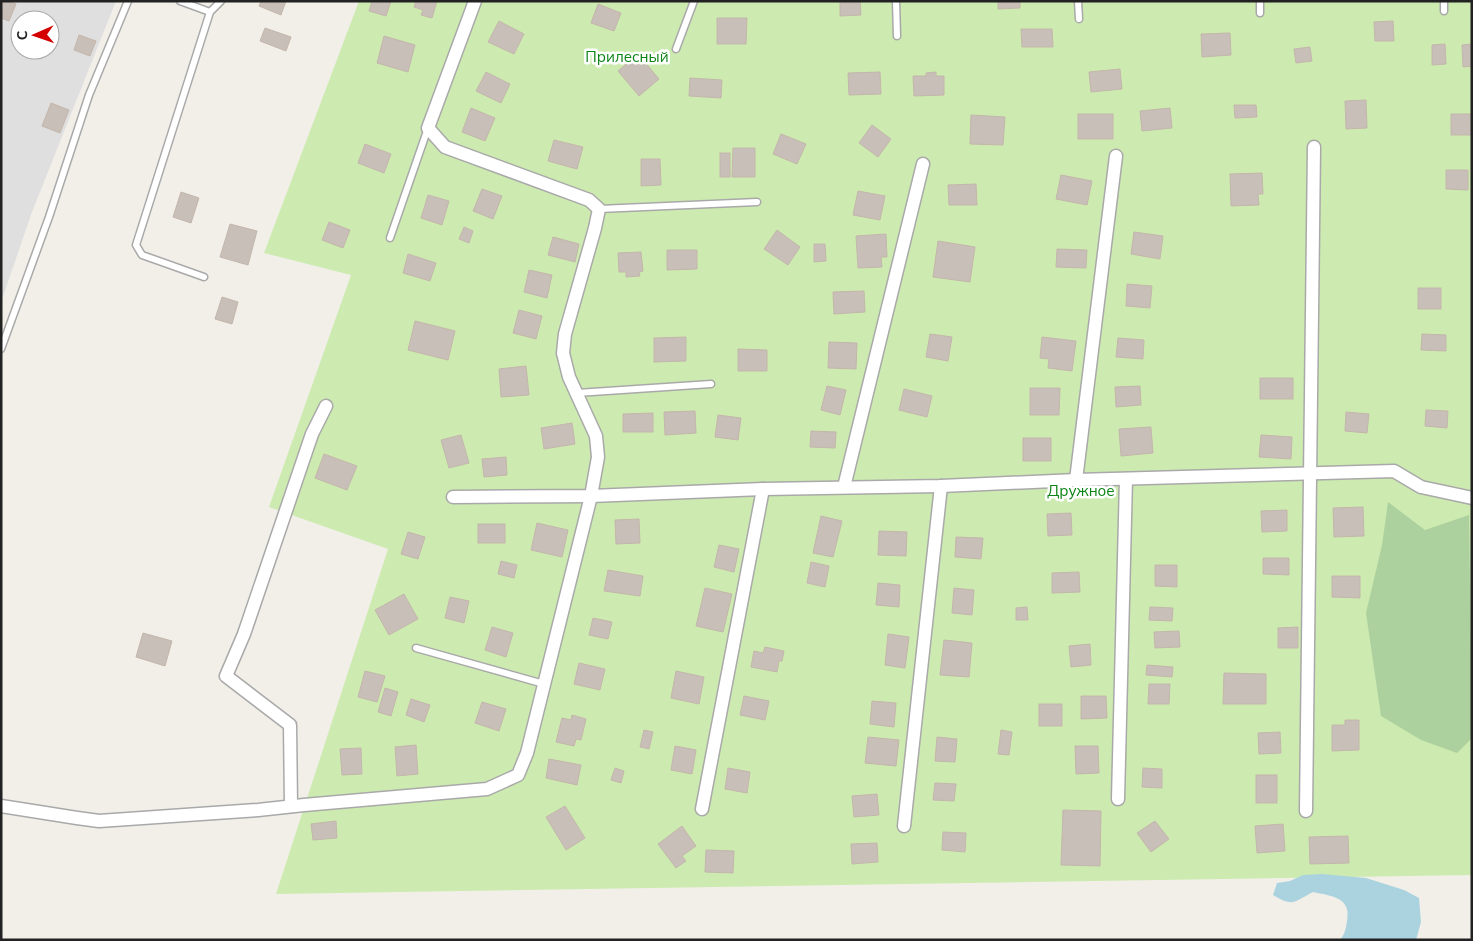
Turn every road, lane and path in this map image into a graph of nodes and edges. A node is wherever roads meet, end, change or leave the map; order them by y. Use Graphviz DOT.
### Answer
graph roads {
  1 [pos="128,1"];
  2 [pos="180,1"];
  3 [pos="221,1"];
  4 [pos="475,1"];
  5 [pos="694,1"];
  6 [pos="896,1"];
  7 [pos="1078,1"];
  8 [pos="1260,1"];
  9 [pos="1444,1"];
  10 [pos="1444,11"];
  11 [pos="210,12"];
  12 [pos="1260,13"];
  13 [pos="1079,19"];
  14 [pos="897,36"];
  15 [pos="676,49"];
  16 [pos="428,128"];
  17 [pos="1314,147"];
  18 [pos="1116,156"];
  19 [pos="923,164"];
  20 [pos="757,202"];
  21 [pos="599,209"];
  22 [pos="390,238"];
  23 [pos="204,277"];
  24 [pos="1,349"];
  25 [pos="711,384"];
  26 [pos="577,393"];
  27 [pos="326,406"];
  28 [pos="1309,473"];
  29 [pos="1126,479"];
  30 [pos="1076,480"];
  31 [pos="844,486"];
  32 [pos="940,486"];
  33 [pos="763,489"];
  34 [pos="591,496"];
  35 [pos="452,497"];
  36 [pos="1472,498"];
  37 [pos="416,648"];
  38 [pos="544,684"];
  39 [pos="1118,799"];
  40 [pos="1,806"];
  41 [pos="291,806"];
  42 [pos="702,809"];
  43 [pos="1306,811"];
  44 [pos="904,826"];
  1 -- 24 [label="lane"];
  2 -- 11 [label="lane"];
  3 -- 11 [label="lane"];
  4 -- 16 [label="street"];
  5 -- 15 [label="lane"];
  6 -- 14 [label="lane"];
  7 -- 13 [label="lane"];
  8 -- 12 [label="lane"];
  9 -- 10 [label="lane"];
  11 -- 23 [label="lane"];
  16 -- 21 [label="street"];
  16 -- 22 [label="lane"];
  17 -- 28 [label="street"];
  18 -- 30 [label="street"];
  19 -- 31 [label="street"];
  20 -- 21 [label="lane"];
  21 -- 26 [label="street"];
  25 -- 26 [label="lane"];
  26 -- 34 [label="street"];
  27 -- 41 [label="street"];
  28 -- 29 [label="street"];
  28 -- 36 [label="street"];
  28 -- 43 [label="street"];
  29 -- 30 [label="street"];
  29 -- 39 [label="street"];
  30 -- 32 [label="street"];
  31 -- 32 [label="street"];
  31 -- 33 [label="street"];
  32 -- 44 [label="street"];
  33 -- 34 [label="street"];
  33 -- 42 [label="street"];
  34 -- 35 [label="street"];
  34 -- 38 [label="street"];
  37 -- 38 [label="lane"];
  38 -- 41 [label="street"];
  40 -- 41 [label="street"];
}
